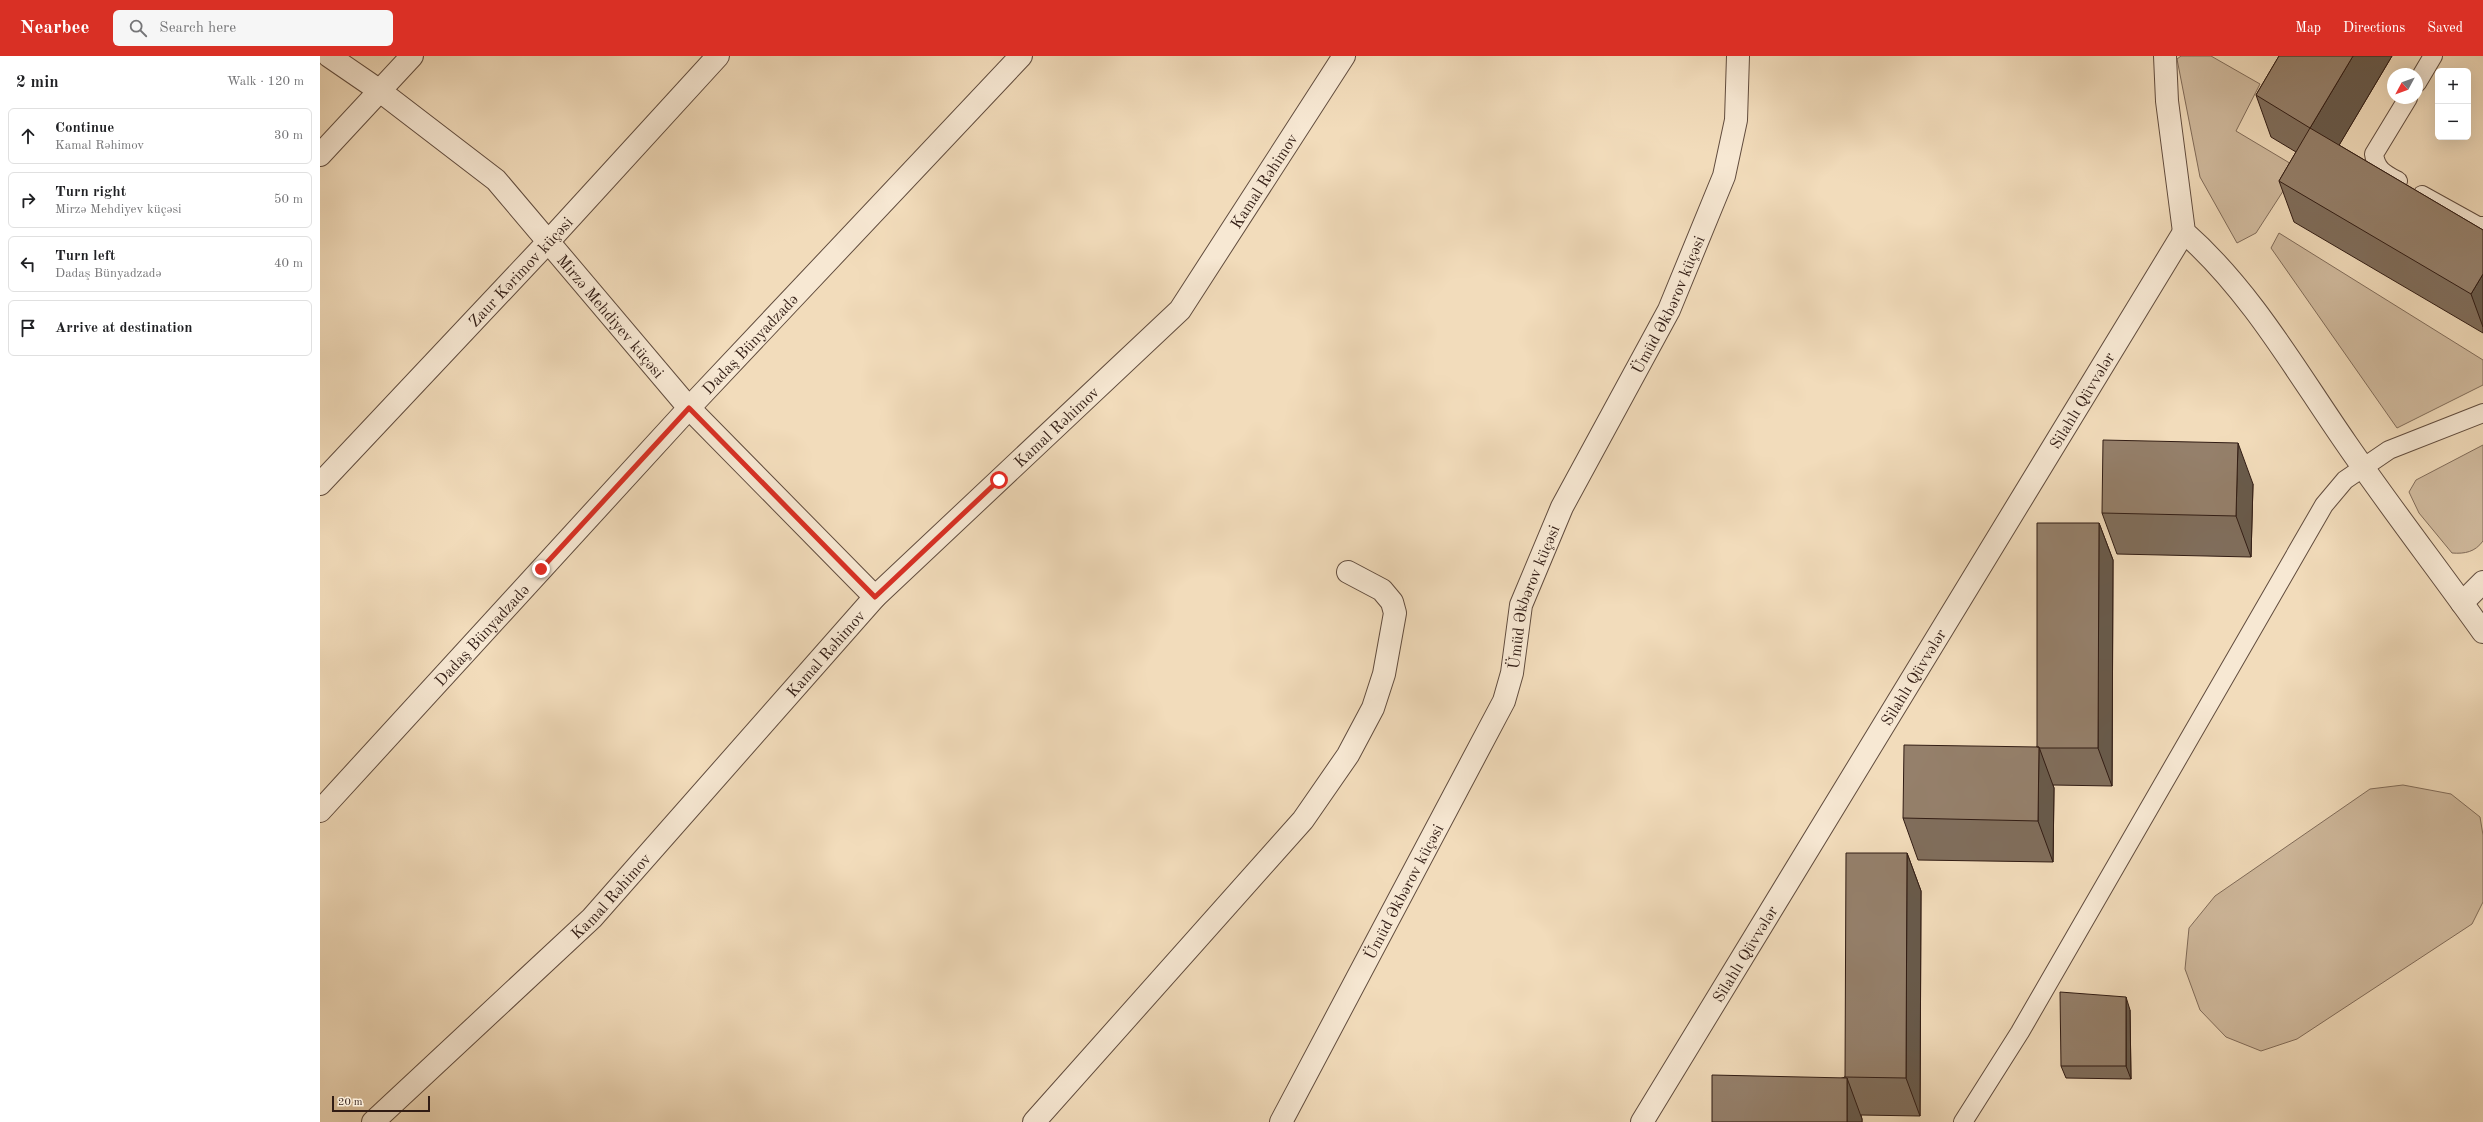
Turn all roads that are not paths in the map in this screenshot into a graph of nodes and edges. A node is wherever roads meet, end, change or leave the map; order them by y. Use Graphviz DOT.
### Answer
graph roads {
  1 [pos="329,56"];
  2 [pos="412,56"];
  3 [pos="718,56"];
  4 [pos="1021,56"];
  5 [pos="1344,56"];
  6 [pos="1738,56"];
  7 [pos="2165,56"];
  8 [pos="2433,56"];
  9 [pos="2423,73"];
  10 [pos="380,91"];
  11 [pos="2404,104"];
  12 [pos="320,155"];
  13 [pos="2483,226"];
  14 [pos="2184,232"];
  15 [pos="547,243"];
  16 [pos="689,408"];
  17 [pos="2483,413"];
  18 [pos="2362,467"];
  19 [pos="320,484"];
  20 [pos="1348,572"];
  21 [pos="2483,582"];
  22 [pos="875,597"];
  23 [pos="2462,602"];
  24 [pos="2483,632"];
  25 [pos="320,811"];
  26 [pos="373,1122"];
  27 [pos="1034,1122"];
  28 [pos="1282,1122"];
  29 [pos="1642,1122"];
  30 [pos="1963,1122"];
  1 -- 10 [label="street, Mirzə Mehdiyev küçəsi"];
  2 -- 10 [label="street"];
  3 -- 15 [label="street, Zaur Kərimov küçəsi"];
  4 -- 16 [label="street, Dadaş Bünyadzadə"];
  5 -- 22 [label="street, Kamal Rəhimov"];
  6 -- 28 [label="street, Ümüd Əkbərov küçəsi"];
  7 -- 14 [label="street"];
  8 -- 9 [label="lane"];
  10 -- 12 [label="street"];
  10 -- 15 [label="street, Mirzə Mehdiyev küçəsi"];
  11 -- 13 [label="lane"];
  14 -- 18 [label="street"];
  14 -- 29 [label="street, Silahlı Qüvvələr"];
  15 -- 16 [label="street, Mirzə Mehdiyev küçəsi"];
  15 -- 19 [label="street, Zaur Kərimov küçəsi"];
  16 -- 22 [label="street, Mirzə Mehdiyev küçəsi"];
  16 -- 25 [label="street, Dadaş Bünyadzadə"];
  17 -- 18 [label="lane"];
  18 -- 23 [label="street"];
  18 -- 30 [label="lane"];
  20 -- 27 [label="street"];
  21 -- 23 [label="street"];
  22 -- 26 [label="street, Kamal Rəhimov"];
  23 -- 24 [label="street"];
}
